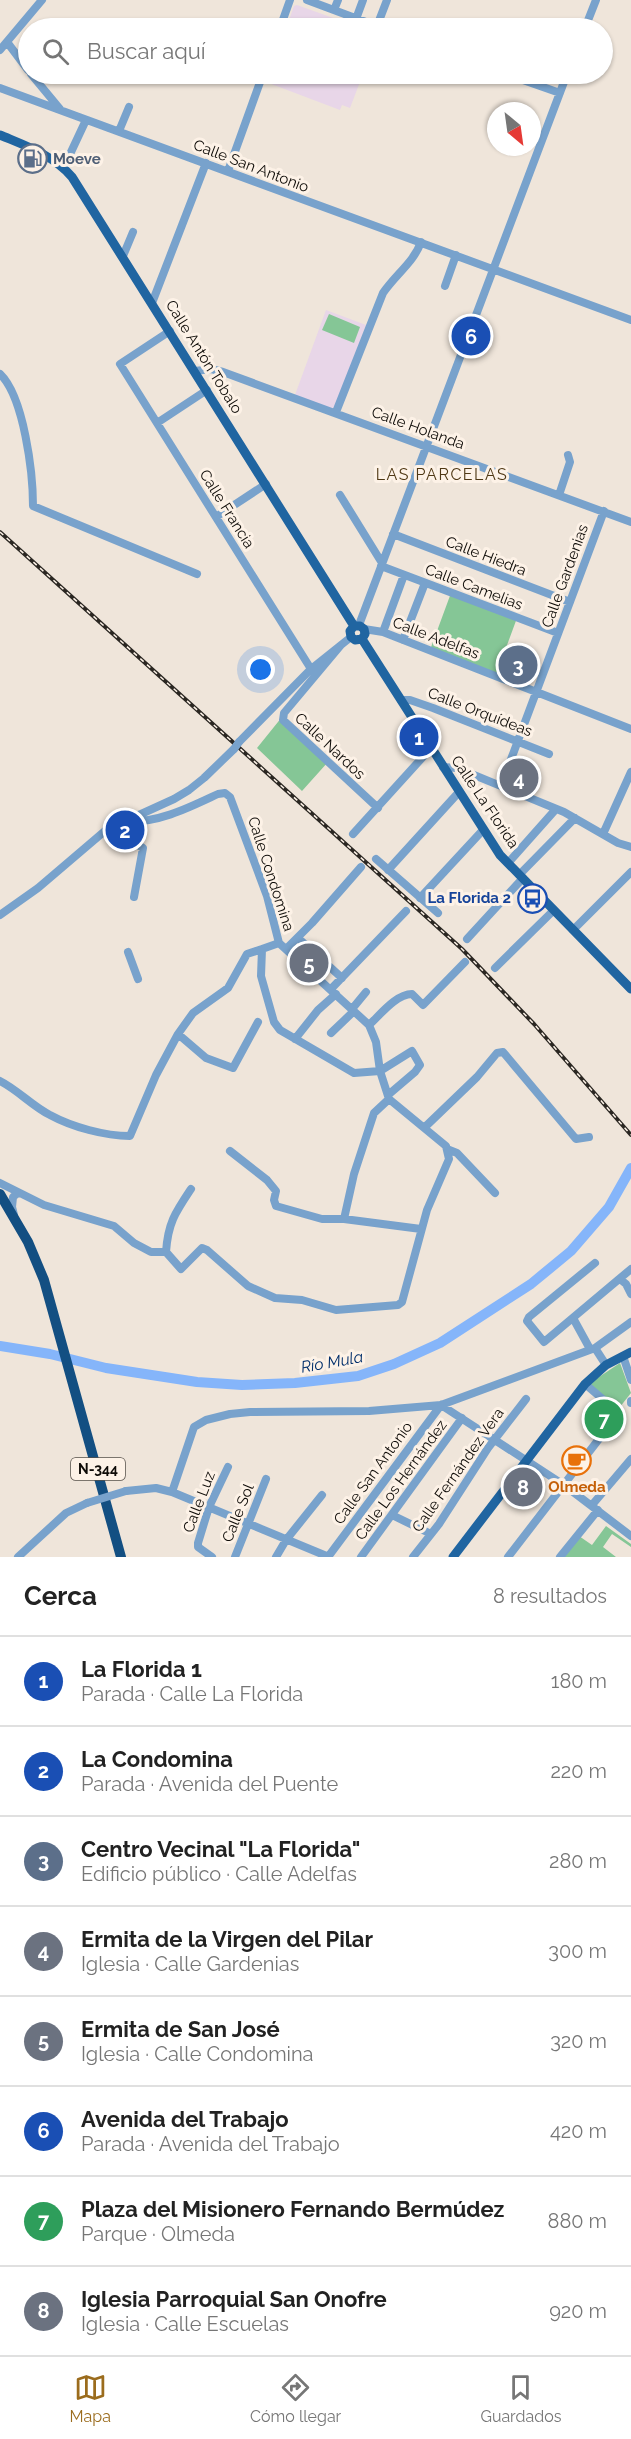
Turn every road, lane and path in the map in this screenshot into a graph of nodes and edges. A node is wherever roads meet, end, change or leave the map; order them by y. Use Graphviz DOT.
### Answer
graph roads {
  1 [pos="42,0"];
  2 [pos="290,0"];
  3 [pos="338,0"];
  4 [pos="363,0"];
  5 [pos="387,0"];
  6 [pos="596,0"];
  7 [pos="312,1"];
  8 [pos="334,10"];
  9 [pos="27,18"];
  10 [pos="284,18"];
  11 [pos="354,18"];
  12 [pos="356,18"];
  13 [pos="382,18"];
  14 [pos="589,18"];
  15 [pos="18,29"];
  16 [pos="7,42"];
  17 [pos="0,50"];
  18 [pos="18,57"];
  19 [pos="39,84"];
  20 [pos="259,84"];
  21 [pos="534,84"];
  22 [pos="563,84"];
  23 [pos="0,88"];
  24 [pos="560,93"];
  25 [pos="129,107"];
  26 [pos="61,111"];
  27 [pos="86,120"];
  28 [pos="119,131"];
  29 [pos="0,135"];
  30 [pos="206,164"];
  31 [pos="64,167"];
  32 [pos="228,171"];
  33 [pos="133,232"];
  34 [pos="421,242"];
  35 [pos="456,255"];
  36 [pos="123,256"];
  37 [pos="493,268"];
  38 [pos="445,286"];
  39 [pos="152,303"];
  40 [pos="631,320"];
  41 [pos="170,331"];
  42 [pos="195,371"];
  43 [pos="0,374"];
  44 [pos="207,390"];
  45 [pos="336,412"];
  46 [pos="157,423"];
  47 [pos="426,446"];
  48 [pos="568,455"];
  49 [pos="266,484"];
  50 [pos="340,495"];
  51 [pos="559,495"];
  52 [pos="604,511"];
  53 [pos="216,517"];
  54 [pos="631,522"];
  55 [pos="393,534"];
  56 [pos="381,565"];
  57 [pos="197,574"];
  58 [pos="404,575"];
  59 [pos="425,583"];
  60 [pos="570,603"];
  61 [pos="360,630"];
  62 [pos="383,633"];
  63 [pos="558,633"];
  64 [pos="351,637"];
  65 [pos="403,640"];
  66 [pos="340,645"];
  67 [pos="311,669"];
  68 [pos="537,691"];
  69 [pos="401,700"];
  70 [pos="631,729"];
  71 [pos="518,741"];
  72 [pos="431,748"];
  73 [pos="549,754"];
  74 [pos="443,767"];
  75 [pos="631,772"];
  76 [pos="501,786"];
  77 [pos="459,792"];
  78 [pos="378,808"];
  79 [pos="556,808"];
  80 [pos="575,818"];
  81 [pos="123,823"];
  82 [pos="483,830"];
  83 [pos="353,834"];
  84 [pos="603,834"];
  85 [pos="631,848"];
  86 [pos="376,859"];
  87 [pos="507,863"];
  88 [pos="361,867"];
  89 [pos="388,870"];
  90 [pos="631,872"];
  91 [pos="521,876"];
  92 [pos="134,897"];
  93 [pos="420,898"];
  94 [pos="406,910"];
  95 [pos="554,910"];
  96 [pos="438,913"];
  97 [pos="0,915"];
  98 [pos="573,930"];
  99 [pos="298,939"];
  100 [pos="467,939"];
  101 [pos="279,943"];
  102 [pos="262,949"];
  103 [pos="286,950"];
  104 [pos="310,950"];
  105 [pos="128,952"];
  106 [pos="300,962"];
  107 [pos="465,962"];
  108 [pos="495,968"];
  109 [pos="342,978"];
  110 [pos="138,979"];
  111 [pos="631,989"];
  112 [pos="334,992"];
  113 [pos="366,992"];
  114 [pos="353,1010"];
  115 [pos="258,1022"];
  116 [pos="369,1025"];
  117 [pos="331,1033"];
  118 [pos="178,1034"];
  119 [pos="295,1039"];
  120 [pos="380,1071"];
  121 [pos="0,1081"];
  122 [pos="388,1097"];
  123 [pos="424,1127"];
  124 [pos="589,1137"];
  125 [pos="447,1149"];
  126 [pos="230,1151"];
  127 [pos="0,1183"];
  128 [pos="191,1189"];
  129 [pos="18,1193"];
  130 [pos="495,1193"];
  131 [pos="0,1195"];
  132 [pos="16,1219"];
  133 [pos="344,1219"];
  134 [pos="421,1229"];
  135 [pos="166,1252"];
  136 [pos="595,1263"];
  137 [pos="631,1269"];
  138 [pos="620,1279"];
  139 [pos="631,1294"];
  140 [pos="573,1318"];
  141 [pos="631,1322"];
  142 [pos="593,1348"];
  143 [pos="627,1354"];
  144 [pos="606,1365"];
  145 [pos="631,1380"];
  146 [pos="585,1384"];
  147 [pos="526,1399"];
  148 [pos="441,1405"];
  149 [pos="462,1418"];
  150 [pos="495,1440"];
  151 [pos="528,1459"];
  152 [pos="630,1462"];
  153 [pos="228,1467"];
  154 [pos="266,1479"];
  155 [pos="564,1485"];
  156 [pos="172,1492"];
  157 [pos="322,1495"];
  158 [pos="209,1508"];
  159 [pos="595,1508"];
  160 [pos="392,1515"];
  161 [pos="247,1523"];
  162 [pos="431,1534"];
  163 [pos="631,1536"];
  164 [pos="286,1540"];
  165 [pos="198,1546"];
  166 [pos="327,1556"];
  167 [pos="18,1557"];
  168 [pos="121,1557"];
  169 [pos="212,1557"];
  170 [pos="235,1557"];
  171 [pos="276,1557"];
  172 [pos="361,1557"];
  173 [pos="413,1557"];
  174 [pos="453,1557"];
  175 [pos="508,1557"];
  176 [pos="560,1557"];
  1 -- 9 [label="street"];
  2 -- 10 [label="street"];
  3 -- 8 [label="street"];
  4 -- 12 [label="street"];
  5 -- 13 [label="street"];
  6 -- 14 [label="street"];
  7 -- 8 [label="street"];
  8 -- 11 [label="street"];
  15 -- 16 [label="street"];
  16 -- 17 [label="street"];
  16 -- 18 [label="street"];
  19 -- 26 [label="street"];
  20 -- 32 [label="street"];
  21 -- 24 [label="street"];
  22 -- 24 [label="street"];
  23 -- 26 [label="street, Calle San Antonio"];
  24 -- 37 [label="street"];
  25 -- 28 [label="street"];
  26 -- 27 [label="street, Calle San Antonio"];
  27 -- 28 [label="street, Calle San Antonio"];
  27 -- 31 [label="street"];
  28 -- 30 [label="street, Calle San Antonio"];
  29 -- 31 [label="main road, Calle Antón Tobalo"];
  30 -- 32 [label="street, Calle San Antonio"];
  30 -- 39 [label="street"];
  31 -- 36 [label="main road, Calle Antón Tobalo"];
  32 -- 34 [label="street, Calle San Antonio"];
  33 -- 36 [label="street"];
  34 -- 35 [label="street, Calle San Antonio"];
  34 -- 45 [label="street"];
  35 -- 37 [label="street, Calle San Antonio"];
  35 -- 38 [label="street"];
  36 -- 39 [label="main road, Calle Antón Tobalo"];
  37 -- 40 [label="street, Calle San Antonio"];
  37 -- 47 [label="street"];
  39 -- 41 [label="main road, Calle Antón Tobalo"];
  41 -- 42 [label="main road, Calle Antón Tobalo"];
  41 -- 46 [label="street, Calle Francia"];
  42 -- 44 [label="main road, Calle Antón Tobalo"];
  42 -- 45 [label="street, Calle Holanda"];
  43 -- 57 [label="street"];
  44 -- 46 [label="street"];
  44 -- 49 [label="main road, Calle Antón Tobalo"];
  45 -- 47 [label="street, Calle Holanda"];
  46 -- 53 [label="street, Calle Francia"];
  47 -- 51 [label="street, Calle Holanda"];
  47 -- 55 [label="street"];
  48 -- 51 [label="street"];
  49 -- 53 [label="street"];
  49 -- 61 [label="main road, Calle Antón Tobalo"];
  50 -- 56 [label="street"];
  51 -- 52 [label="street, Calle Holanda"];
  52 -- 54 [label="street, Calle Holanda"];
  52 -- 60 [label="street, Calle Gardenias"];
  53 -- 67 [label="street, Calle Francia"];
  55 -- 56 [label="street"];
  55 -- 60 [label="street, Calle Hiedra"];
  56 -- 58 [label="street, Calle Camelias"];
  56 -- 61 [label="street"];
  58 -- 59 [label="street, Calle Camelias"];
  58 -- 62 [label="street"];
  59 -- 63 [label="street, Calle Camelias"];
  59 -- 65 [label="street"];
  60 -- 63 [label="street, Calle Gardenias"];
  61 -- 62 [label="street, Calle Adelfas"];
  61 -- 64 [label="main road"];
  61 -- 69 [label="main road, Calle La Florida"];
  62 -- 65 [label="street, Calle Adelfas"];
  63 -- 68 [label="street, Calle Gardenias"];
  64 -- 66 [label="street"];
  65 -- 68 [label="street, Calle Adelfas"];
  66 -- 67 [label="street"];
  66 -- 78 [label="street, Calle Nardos"];
  67 -- 81 [label="street"];
  68 -- 70 [label="street, Calle Adelfas"];
  68 -- 71 [label="street, Calle Gardenias"];
  69 -- 71 [label="street, Calle Orquídeas"];
  69 -- 72 [label="main road, Calle La Florida"];
  71 -- 73 [label="street, Calle Orquídeas"];
  71 -- 76 [label="street, Calle Gardenias"];
  72 -- 74 [label="main road, Calle La Florida"];
  72 -- 78 [label="street"];
  74 -- 76 [label="street"];
  74 -- 77 [label="main road, Calle La Florida"];
  75 -- 84 [label="street"];
  76 -- 79 [label="street"];
  77 -- 82 [label="main road, Calle La Florida"];
  77 -- 89 [label="street"];
  78 -- 83 [label="street"];
  79 -- 80 [label="street"];
  79 -- 87 [label="street"];
  80 -- 84 [label="street"];
  80 -- 91 [label="street"];
  81 -- 92 [label="street"];
  81 -- 97 [label="street"];
  81 -- 101 [label="street, Calle Condomina"];
  82 -- 87 [label="main road, Calle La Florida"];
  82 -- 93 [label="street"];
  84 -- 85 [label="street"];
  86 -- 89 [label="street"];
  87 -- 91 [label="main road, Calle La Florida"];
  88 -- 99 [label="street"];
  89 -- 93 [label="street"];
  90 -- 98 [label="street"];
  91 -- 95 [label="main road, Calle La Florida"];
  91 -- 100 [label="street"];
  93 -- 96 [label="street"];
  94 -- 109 [label="street"];
  95 -- 98 [label="main road, Calle La Florida"];
  95 -- 108 [label="street"];
  98 -- 111 [label="main road, Calle La Florida"];
  99 -- 103 [label="street"];
  99 -- 104 [label="street"];
  101 -- 102 [label="street"];
  101 -- 103 [label="street, Calle Condomina"];
  102 -- 118 [label="street"];
  102 -- 119 [label="street"];
  103 -- 106 [label="street, Calle Condomina"];
  104 -- 106 [label="street"];
  104 -- 109 [label="street"];
  105 -- 110 [label="street"];
  106 -- 112 [label="street, Calle Condomina"];
  107 -- 116 [label="street"];
  109 -- 112 [label="street"];
  112 -- 114 [label="street, Calle Condomina"];
  112 -- 119 [label="street"];
  113 -- 114 [label="street"];
  114 -- 116 [label="street, Calle Condomina"];
  114 -- 117 [label="street"];
  115 -- 118 [label="street"];
  116 -- 120 [label="street"];
  118 -- 121 [label="street"];
  119 -- 120 [label="street"];
  120 -- 122 [label="street"];
  120 -- 122 [label="street"];
  122 -- 123 [label="street"];
  122 -- 133 [label="street"];
  123 -- 124 [label="street"];
  123 -- 125 [label="street"];
  125 -- 130 [label="street"];
  125 -- 134 [label="street"];
  126 -- 133 [label="street"];
  127 -- 129 [label="street"];
  128 -- 135 [label="street"];
  129 -- 132 [label="street"];
  129 -- 135 [label="street"];
  131 -- 132 [label="highway, N-344"];
  132 -- 168 [label="highway, N-344"];
  133 -- 134 [label="street"];
  134 -- 135 [label="street"];
  136 -- 140 [label="street"];
  137 -- 138 [label="street"];
  138 -- 139 [label="street"];
  138 -- 140 [label="street"];
  140 -- 142 [label="street"];
  141 -- 142 [label="street"];
  142 -- 144 [label="street"];
  142 -- 148 [label="street"];
  143 -- 144 [label="main road"];
  143 -- 145 [label="street"];
  144 -- 146 [label="main road"];
  146 -- 151 [label="main road"];
  146 -- 155 [label="street"];
  147 -- 150 [label="street, Calle Fernández Vera"];
  148 -- 149 [label="street"];
  148 -- 156 [label="street"];
  148 -- 166 [label="street, Calle San Antonio"];
  149 -- 150 [label="street"];
  149 -- 160 [label="street, Calle Los Hernández"];
  150 -- 151 [label="street"];
  150 -- 162 [label="street, Calle Fernández Vera"];
  151 -- 155 [label="street"];
  151 -- 174 [label="main road"];
  152 -- 159 [label="street"];
  153 -- 158 [label="street, Calle Luz"];
  154 -- 161 [label="street, Calle Sol"];
  155 -- 159 [label="street"];
  155 -- 175 [label="street"];
  156 -- 158 [label="street"];
  156 -- 167 [label="street, bridge"];
  157 -- 164 [label="street"];
  158 -- 161 [label="street"];
  158 -- 165 [label="street, Calle Luz"];
  159 -- 163 [label="street"];
  159 -- 176 [label="street"];
  160 -- 162 [label="street"];
  160 -- 172 [label="street, Calle Los Hernández"];
  161 -- 164 [label="street"];
  161 -- 170 [label="street, Calle Sol"];
  162 -- 173 [label="street, Calle Fernández Vera"];
  164 -- 166 [label="street"];
  164 -- 171 [label="street"];
  165 -- 169 [label="street, Calle Sol"];
}
